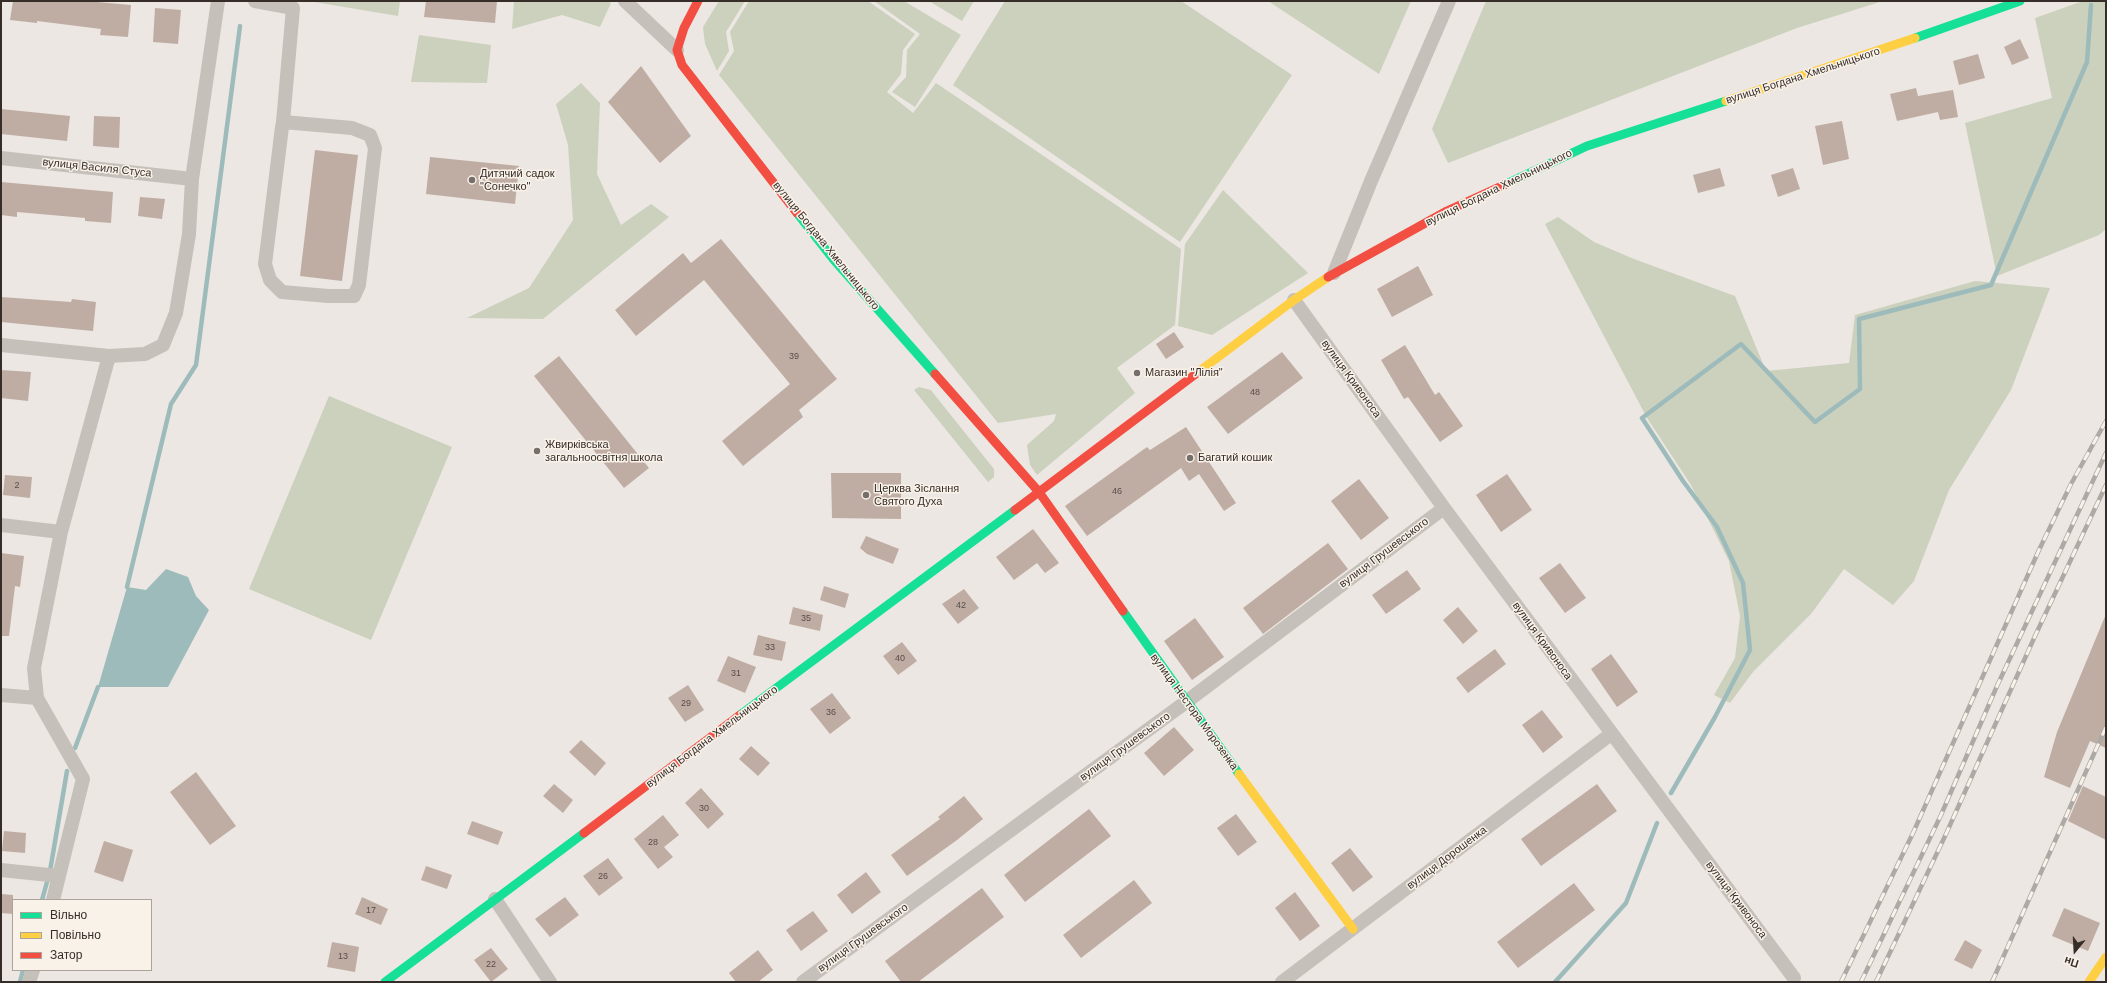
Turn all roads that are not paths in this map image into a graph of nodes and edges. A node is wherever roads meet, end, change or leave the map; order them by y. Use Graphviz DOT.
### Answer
graph roads {
  1 [pos="218,1"];
  2 [pos="255,1"];
  3 [pos="625,1"];
  4 [pos="698,1"];
  5 [pos="1449,1"];
  6 [pos="2020,1"];
  7 [pos="677,50"];
  8 [pos="283,122"];
  9 [pos="1,158"];
  10 [pos="192,179"];
  11 [pos="1334,273"];
  12 [pos="1294,300"];
  13 [pos="1,345"];
  14 [pos="109,356"];
  15 [pos="1039,492"];
  16 [pos="1444,508"];
  17 [pos="1,526"];
  18 [pos="62,532"];
  19 [pos="1,695"];
  20 [pos="38,698"];
  21 [pos="1186,702"];
  22 [pos="1611,734"];
  23 [pos="1,870"];
  24 [pos="59,876"];
  25 [pos="53,899"];
  26 [pos="495,899"];
  27 [pos="1353,929"];
  28 [pos="2106,957"];
  29 [pos="33,971"];
  30 [pos="1794,978"];
  31 [pos="29,982"];
  32 [pos="385,982"];
  33 [pos="550,982"];
  34 [pos="803,982"];
  35 [pos="1282,982"];
  36 [pos="2089,982"];
  1 -- 10 [label="street"];
  2 -- 8 [label="street"];
  3 -- 7 [label="street"];
  4 -- 7 [label="street"];
  5 -- 11 [label="street"];
  6 -- 11 [label="street, вулиця Богдана Хмельницького"];
  7 -- 15 [label="street, вулиця Богдана Хмельницького"];
  8 -- 8 [label="street"];
  9 -- 10 [label="street, вулиця Василя Стуса"];
  10 -- 14 [label="street"];
  11 -- 12 [label="street, вулиця Богдана Хмельницького"];
  12 -- 15 [label="street, вулиця Богдана Хмельницького"];
  12 -- 16 [label="street, вулиця Кривоноса"];
  13 -- 14 [label="street"];
  14 -- 18 [label="street"];
  15 -- 21 [label="street, вулиця Нестора Морозенка"];
  15 -- 26 [label="street, вулиця Богдана Хмельницького"];
  16 -- 21 [label="street, вулиця Грушевського"];
  16 -- 22 [label="street, вулиця Кривоноса"];
  17 -- 18 [label="street"];
  18 -- 20 [label="street"];
  19 -- 20 [label="street"];
  20 -- 24 [label="street"];
  21 -- 27 [label="street, вулиця Нестора Морозенка"];
  21 -- 34 [label="street, вулиця Грушевського"];
  22 -- 27 [label="street, вулиця Дорошенка"];
  22 -- 30 [label="street, вулиця Кривоноса"];
  23 -- 24 [label="street"];
  24 -- 25 [label="street"];
  26 -- 32 [label="street, вулиця Богдана Хмельницького"];
  26 -- 33 [label="street"];
  27 -- 35 [label="street, вулиця Дорошенка"];
  28 -- 36 [label="street"];
  29 -- 31 [label="street"];
}
